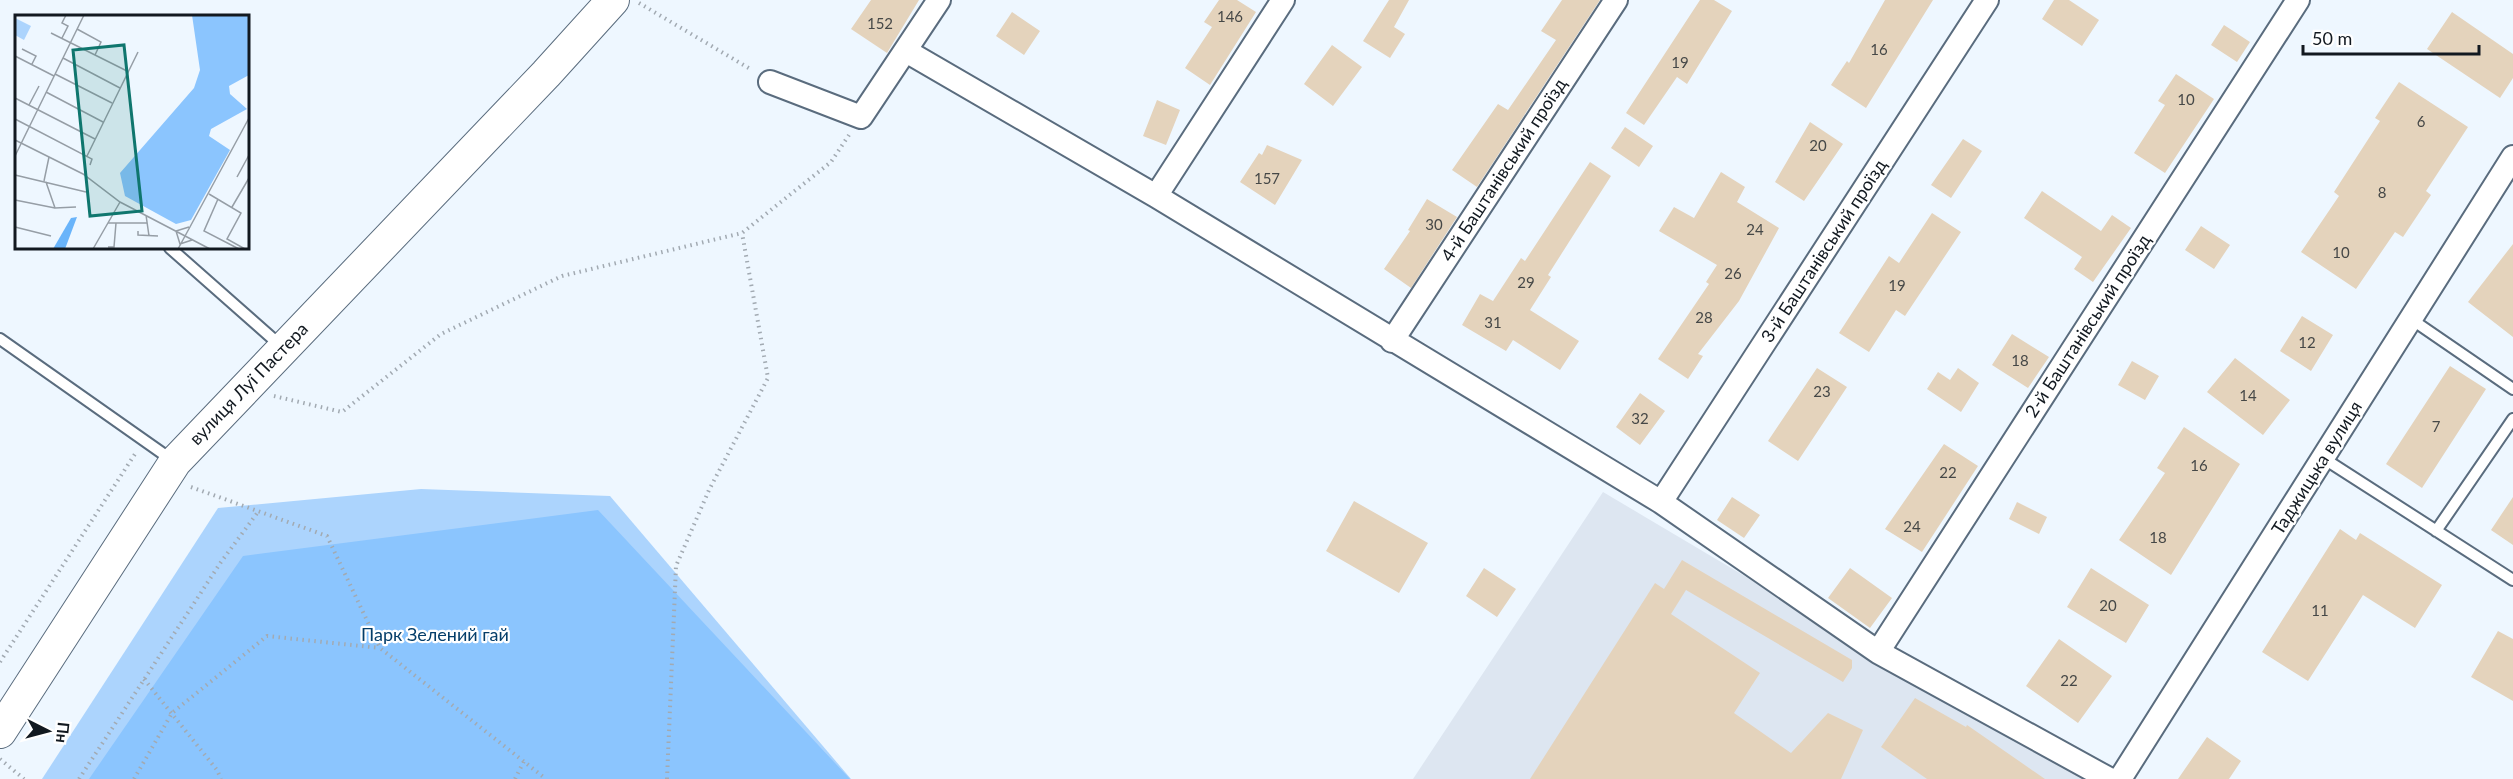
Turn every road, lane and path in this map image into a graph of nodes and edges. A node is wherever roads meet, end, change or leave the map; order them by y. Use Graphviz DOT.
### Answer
graph roads {
  1 [pos="612,0"];
  2 [pos="634,0"];
  3 [pos="939,0"];
  4 [pos="1283,0"];
  5 [pos="1616,0"];
  6 [pos="1987,0"];
  7 [pos="2298,0"];
  8 [pos="906,51"];
  9 [pos="770,82"];
  10 [pos="861,117"];
  11 [pos="2513,157"];
  12 [pos="1156,196"];
  13 [pos="741,233"];
  14 [pos="171,249"];
  15 [pos="2411,319"];
  16 [pos="0,339"];
  17 [pos="1392,341"];
  18 [pos="283,349"];
  19 [pos="244,389"];
  20 [pos="2513,389"];
  21 [pos="2513,419"];
  22 [pos="144,440"];
  23 [pos="2323,458"];
  24 [pos="170,470"];
  25 [pos="1661,502"];
  26 [pos="258,512"];
  27 [pos="2436,531"];
  28 [pos="2513,580"];
  29 [pos="380,648"];
  30 [pos="1878,652"];
  31 [pos="0,662"];
  32 [pos="144,679"];
  33 [pos="172,713"];
  34 [pos="0,732"];
  35 [pos="0,759"];
  36 [pos="524,761"];
  37 [pos="24,779"];
  38 [pos="79,779"];
  39 [pos="134,779"];
  40 [pos="221,779"];
  41 [pos="515,779"];
  42 [pos="546,779"];
  43 [pos="667,779"];
  44 [pos="2109,779"];
  45 [pos="2120,779"];
  1 -- 18 [label="street, вулиця Луї Пастера"];
  2 -- 9 [label="path"];
  3 -- 8 [label="street"];
  4 -- 12 [label="street"];
  5 -- 17 [label="street, 4-й Баштанівський проїзд"];
  6 -- 25 [label="street, 3-й Баштанівський проїзд"];
  7 -- 30 [label="street, 2-й Баштанівський проїзд"];
  8 -- 10 [label="street"];
  8 -- 12 [label="street"];
  9 -- 10 [label="street"];
  10 -- 13 [label="path"];
  11 -- 15 [label="street, Таджицька вулиця"];
  12 -- 17 [label="street"];
  13 -- 19 [label="path"];
  13 -- 43 [label="path"];
  14 -- 18 [label="lane"];
  15 -- 20 [label="lane"];
  15 -- 23 [label="street, Таджицька вулиця"];
  16 -- 22 [label="lane"];
  17 -- 25 [label="street"];
  18 -- 19 [label="street, вулиця Луї Пастера"];
  19 -- 24 [label="street, вулиця Луї Пастера"];
  21 -- 27 [label="lane"];
  22 -- 24 [label="lane"];
  22 -- 31 [label="path"];
  23 -- 27 [label="lane"];
  23 -- 45 [label="street, Таджицька вулиця"];
  24 -- 26 [label="path"];
  24 -- 34 [label="street, вулиця Луї Пастера"];
  25 -- 30 [label="street"];
  26 -- 29 [label="path"];
  26 -- 32 [label="path"];
  27 -- 28 [label="lane"];
  29 -- 33 [label="path"];
  29 -- 36 [label="path"];
  30 -- 44 [label="street"];
  32 -- 33 [label="path"];
  32 -- 38 [label="path"];
  33 -- 39 [label="path"];
  33 -- 40 [label="path"];
  35 -- 37 [label="path"];
  36 -- 41 [label="path"];
  36 -- 42 [label="path"];
}
